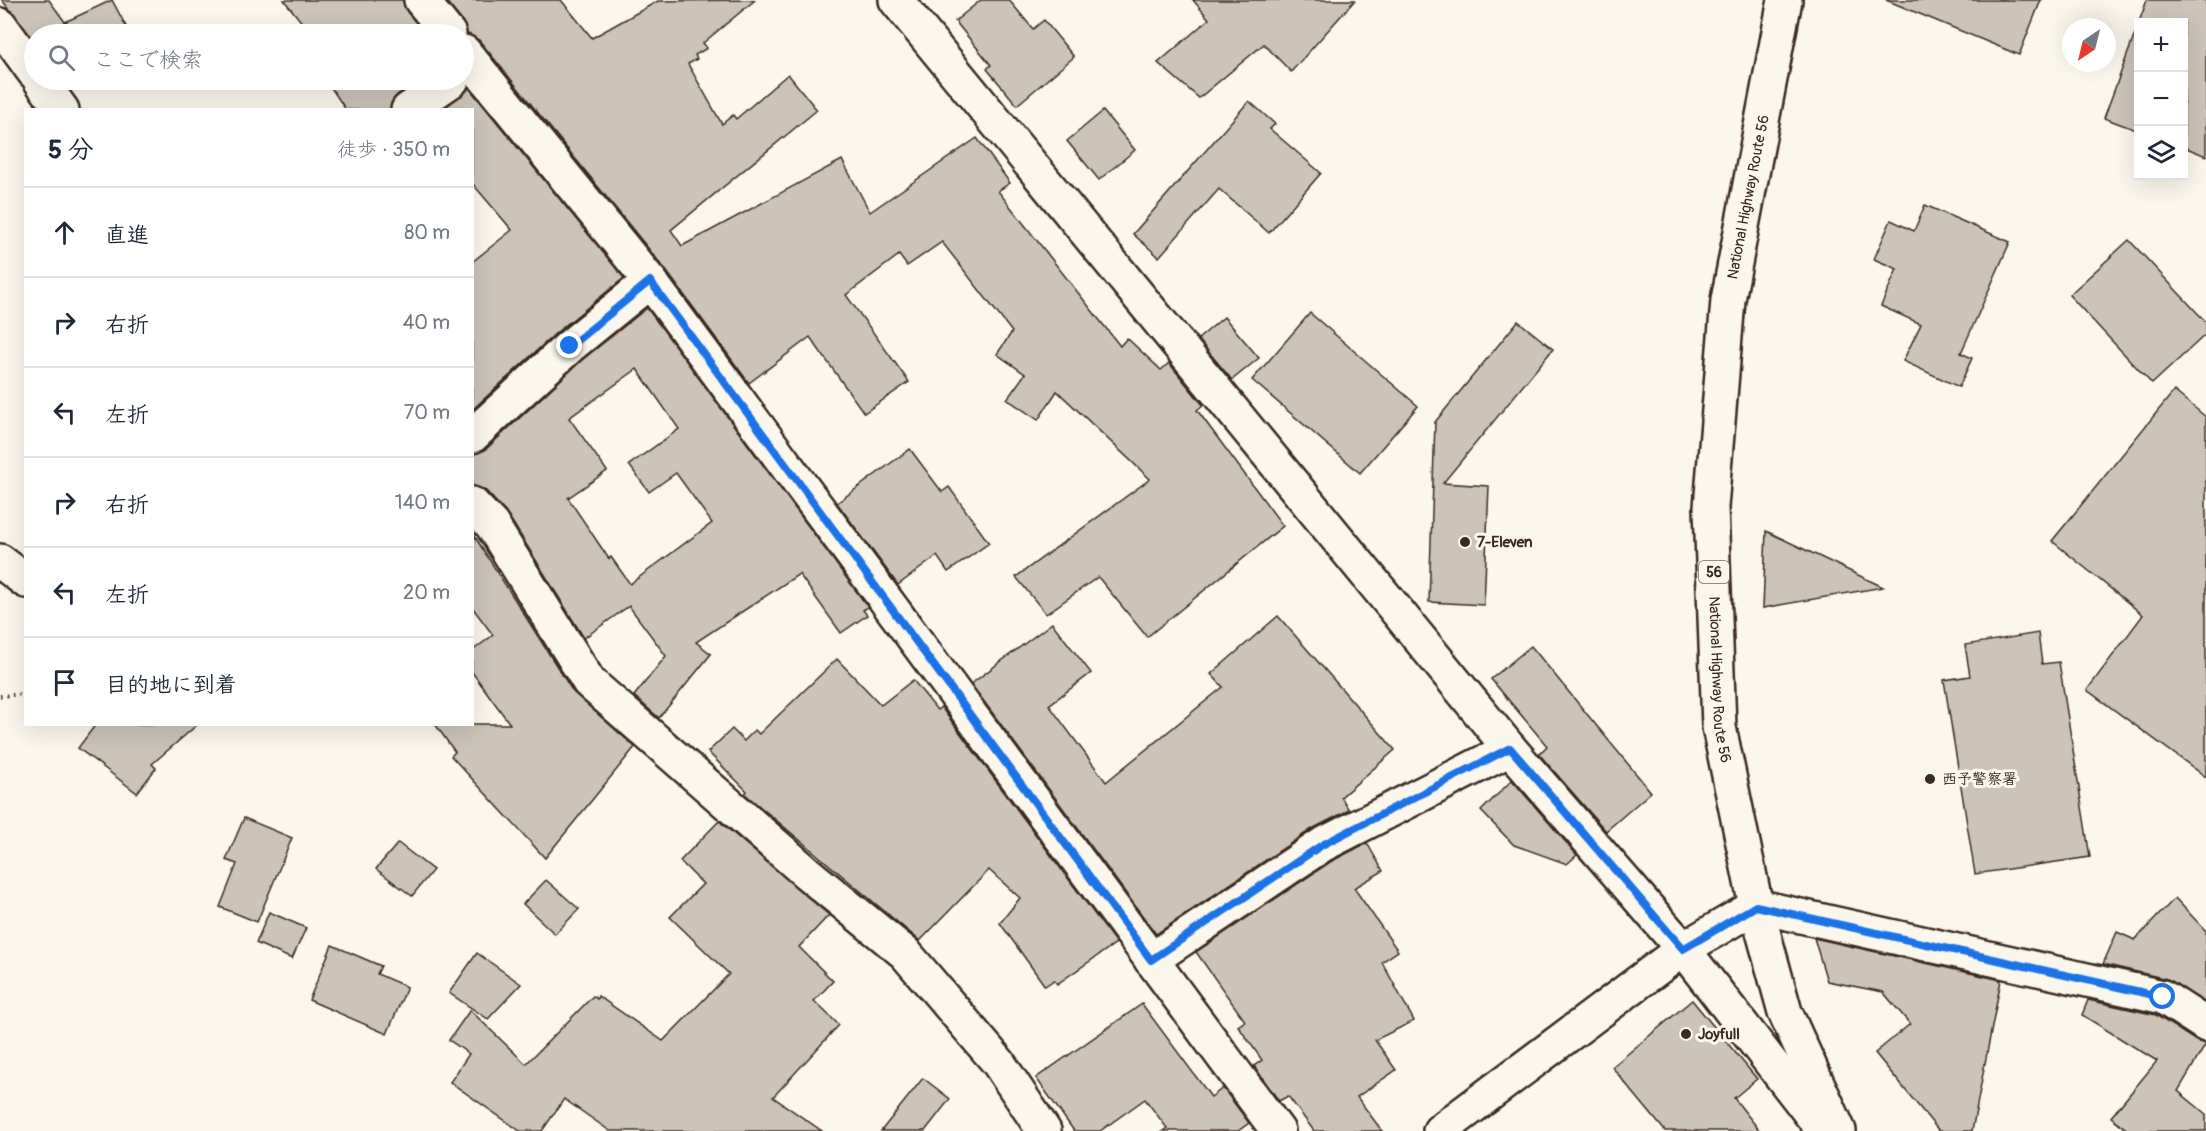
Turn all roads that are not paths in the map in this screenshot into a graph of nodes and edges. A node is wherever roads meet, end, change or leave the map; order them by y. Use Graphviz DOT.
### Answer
graph roads {
  1 [pos="421,0"];
  2 [pos="896,0"];
  3 [pos="1785,0"];
  4 [pos="441,24"];
  5 [pos="0,25"];
  6 [pos="24,58"];
  7 [pos="474,80"];
  8 [pos="47,90"];
  9 [pos="434,90"];
  10 [pos="61,108"];
  11 [pos="411,108"];
  12 [pos="650,281"];
  13 [pos="474,434"];
  14 [pos="474,506"];
  15 [pos="0,561"];
  16 [pos="24,579"];
  17 [pos="1510,748"];
  18 [pos="1756,906"];
  19 [pos="1683,949"];
  20 [pos="1151,960"];
  21 [pos="2206,1025"];
  22 [pos="1276,1130"];
  23 [pos="1044,1131"];
  24 [pos="1440,1131"];
  25 [pos="1824,1131"];
  26 [pos="1839,1131"];
  1 -- 4 [label="main road"];
  2 -- 17 [label="main road"];
  3 -- 18 [label="main road, National Highway Route 56 / 56"];
  5 -- 6 [label="main road"];
  7 -- 12 [label="main road"];
  8 -- 10 [label="main road"];
  9 -- 11 [label="main road"];
  12 -- 13 [label="main road"];
  12 -- 20 [label="main road"];
  14 -- 23 [label="main road"];
  15 -- 16 [label="main road"];
  17 -- 19 [label="main road"];
  17 -- 20 [label="main road"];
  18 -- 19 [label="main road"];
  18 -- 21 [label="main road"];
  18 -- 26 [label="main road, National Highway Route 56 / 56"];
  19 -- 24 [label="main road"];
  19 -- 25 [label="main road"];
  20 -- 22 [label="main road"];
}
